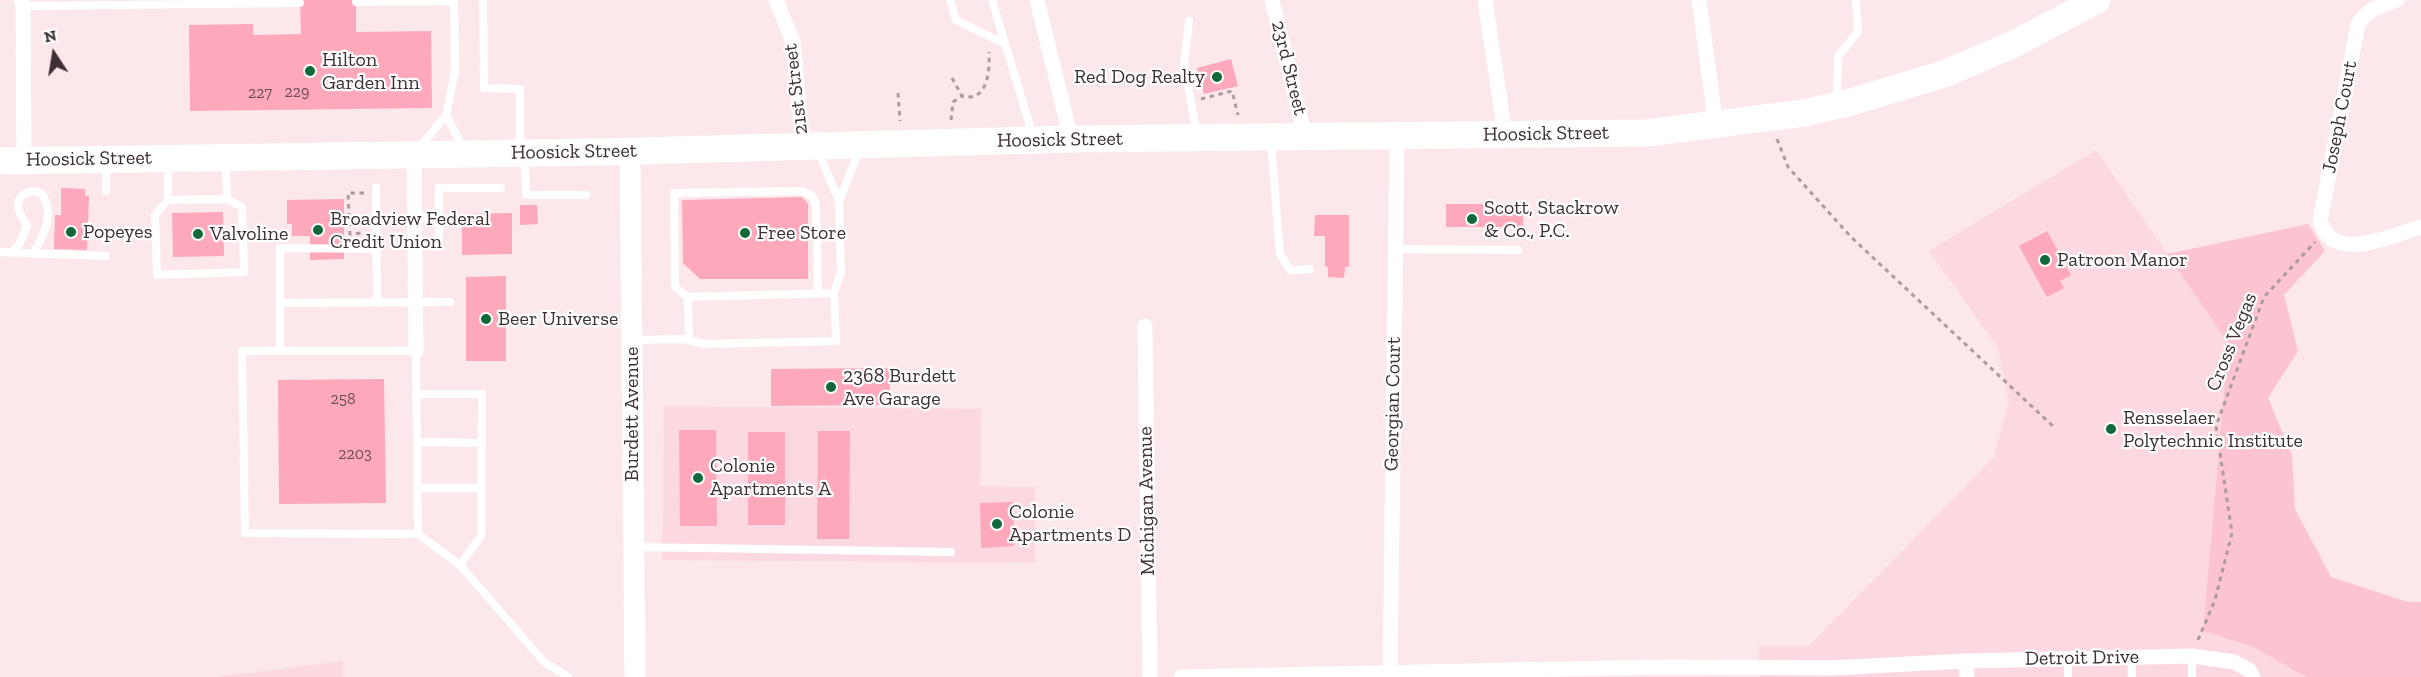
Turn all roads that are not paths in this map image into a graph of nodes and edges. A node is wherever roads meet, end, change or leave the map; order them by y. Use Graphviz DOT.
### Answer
graph roads {
  1 [pos="483,0"];
  2 [pos="776,0"];
  3 [pos="950,0"];
  4 [pos="992,0"];
  5 [pos="1038,0"];
  6 [pos="1272,0"];
  7 [pos="1485,0"];
  8 [pos="1699,0"];
  9 [pos="1856,0"];
  10 [pos="2097,0"];
  11 [pos="2397,0"];
  12 [pos="454,1"];
  13 [pos="23,2"];
  14 [pos="249,2"];
  15 [pos="356,2"];
  16 [pos="300,3"];
  17 [pos="1189,21"];
  18 [pos="1005,44"];
  19 [pos="1838,105"];
  20 [pos="446,115"];
  21 [pos="1716,126"];
  22 [pos="1505,134"];
  23 [pos="1397,136"];
  24 [pos="1271,137"];
  25 [pos="1305,137"];
  26 [pos="1198,138"];
  27 [pos="1071,139"];
  28 [pos="1034,140"];
  29 [pos="862,144"];
  30 [pos="809,145"];
  31 [pos="630,151"];
  32 [pos="523,153"];
  33 [pos="414,154"];
  34 [pos="466,154"];
  35 [pos="168,158"];
  36 [pos="226,158"];
  37 [pos="106,159"];
  38 [pos="12,160"];
  39 [pos="376,187"];
  40 [pos="501,188"];
  41 [pos="106,191"];
  42 [pos="586,195"];
  43 [pos="226,199"];
  44 [pos="168,200"];
  45 [pos="839,201"];
  46 [pos="439,217"];
  47 [pos="415,218"];
  48 [pos="2421,227"];
  49 [pos="439,242"];
  50 [pos="376,249"];
  51 [pos="1395,249"];
  52 [pos="1518,250"];
  53 [pos="0,252"];
  54 [pos="11,253"];
  55 [pos="33,254"];
  56 [pos="106,256"];
  57 [pos="1310,268"];
  58 [pos="818,293"];
  59 [pos="834,293"];
  60 [pos="688,297"];
  61 [pos="450,302"];
  62 [pos="281,303"];
  63 [pos="377,303"];
  64 [pos="415,303"];
  65 [pos="1145,326"];
  66 [pos="632,340"];
  67 [pos="688,340"];
  68 [pos="280,351"];
  69 [pos="416,351"];
  70 [pos="416,394"];
  71 [pos="417,441"];
  72 [pos="482,443"];
  73 [pos="417,488"];
  74 [pos="481,488"];
  75 [pos="418,534"];
  76 [pos="633,547"];
  77 [pos="951,552"];
  78 [pos="460,565"];
  79 [pos="2192,656"];
  80 [pos="2131,657"];
  81 [pos="2068,659"];
  82 [pos="1966,661"];
  83 [pos="1661,672"];
  84 [pos="1832,673"];
  85 [pos="1390,675"];
  86 [pos="568,677"];
  87 [pos="634,677"];
  88 [pos="1150,677"];
  89 [pos="1181,677"];
  90 [pos="1967,677"];
  91 [pos="2068,677"];
  92 [pos="2132,677"];
  93 [pos="2192,677"];
  94 [pos="2253,677"];
  1 -- 32 [label="lane"];
  2 -- 30 [label="street, 21st Street"];
  3 -- 18 [label="lane"];
  4 -- 18 [label="lane"];
  5 -- 27 [label="street"];
  6 -- 25 [label="street, 23rd Street"];
  7 -- 22 [label="street"];
  8 -- 21 [label="street"];
  9 -- 19 [label="lane"];
  10 -- 19 [label="highway, Hoosick Street"];
  11 -- 48 [label="street, Joseph Court"];
  12 -- 15 [label="lane"];
  12 -- 20 [label="lane"];
  13 -- 14 [label="lane"];
  13 -- 38 [label="street"];
  14 -- 16 [label="lane"];
  17 -- 26 [label="lane"];
  18 -- 28 [label="lane"];
  19 -- 21 [label="highway, Hoosick Street"];
  20 -- 33 [label="lane"];
  20 -- 34 [label="lane"];
  21 -- 22 [label="highway, Hoosick Street"];
  22 -- 23 [label="highway, Hoosick Street"];
  23 -- 25 [label="highway, Hoosick Street"];
  23 -- 51 [label="street, Georgian Court"];
  24 -- 25 [label="highway, Hoosick Street"];
  24 -- 26 [label="highway, Hoosick Street"];
  24 -- 57 [label="lane"];
  26 -- 27 [label="highway, Hoosick Street"];
  27 -- 28 [label="highway, Hoosick Street"];
  28 -- 29 [label="highway, Hoosick Street"];
  29 -- 30 [label="highway, Hoosick Street"];
  29 -- 45 [label="lane"];
  30 -- 31 [label="highway, Hoosick Street"];
  30 -- 45 [label="lane"];
  31 -- 32 [label="highway, Hoosick Street"];
  31 -- 66 [label="street, Burdett Avenue"];
  32 -- 34 [label="highway, Hoosick Street"];
  32 -- 42 [label="lane"];
  33 -- 34 [label="highway, Hoosick Street"];
  33 -- 36 [label="highway, Hoosick Street"];
  33 -- 47 [label="street"];
  35 -- 36 [label="highway, Hoosick Street"];
  35 -- 37 [label="highway, Hoosick Street"];
  35 -- 44 [label="lane"];
  36 -- 43 [label="lane"];
  37 -- 38 [label="highway, Hoosick Street"];
  37 -- 41 [label="lane"];
  39 -- 50 [label="lane"];
  40 -- 46 [label="lane"];
  43 -- 44 [label="lane"];
  43 -- 44 [label="lane"];
  45 -- 59 [label="lane"];
  46 -- 47 [label="lane"];
  46 -- 49 [label="lane"];
  47 -- 64 [label="street"];
  50 -- 62 [label="lane"];
  50 -- 63 [label="lane"];
  51 -- 52 [label="lane"];
  51 -- 85 [label="street, Georgian Court"];
  53 -- 54 [label="lane"];
  54 -- 55 [label="lane"];
  54 -- 55 [label="lane"];
  55 -- 56 [label="lane"];
  58 -- 59 [label="lane"];
  58 -- 60 [label="lane"];
  58 -- 60 [label="lane"];
  59 -- 67 [label="lane"];
  60 -- 67 [label="lane"];
  61 -- 64 [label="lane"];
  62 -- 63 [label="lane"];
  62 -- 68 [label="lane"];
  63 -- 64 [label="lane"];
  64 -- 69 [label="street"];
  65 -- 88 [label="street, Michigan Avenue"];
  66 -- 67 [label="lane"];
  66 -- 76 [label="street, Burdett Avenue"];
  68 -- 69 [label="lane"];
  68 -- 75 [label="lane"];
  69 -- 70 [label="lane"];
  70 -- 71 [label="lane"];
  70 -- 72 [label="lane"];
  71 -- 72 [label="lane"];
  71 -- 73 [label="lane"];
  72 -- 74 [label="lane"];
  73 -- 74 [label="lane"];
  73 -- 75 [label="lane"];
  74 -- 78 [label="lane"];
  75 -- 78 [label="lane"];
  76 -- 77 [label="lane"];
  76 -- 87 [label="street, Burdett Avenue"];
  78 -- 86 [label="lane"];
  79 -- 80 [label="street, Detroit Drive"];
  79 -- 93 [label="lane"];
  79 -- 94 [label="street, Detroit Drive"];
  80 -- 81 [label="street, Detroit Drive"];
  80 -- 92 [label="lane"];
  81 -- 82 [label="street, Detroit Drive"];
  81 -- 91 [label="lane"];
  82 -- 84 [label="street, Detroit Drive"];
  82 -- 90 [label="street"];
  83 -- 84 [label="street, Detroit Drive"];
  83 -- 85 [label="street, Detroit Drive"];
  85 -- 89 [label="street, Detroit Drive"];
}
